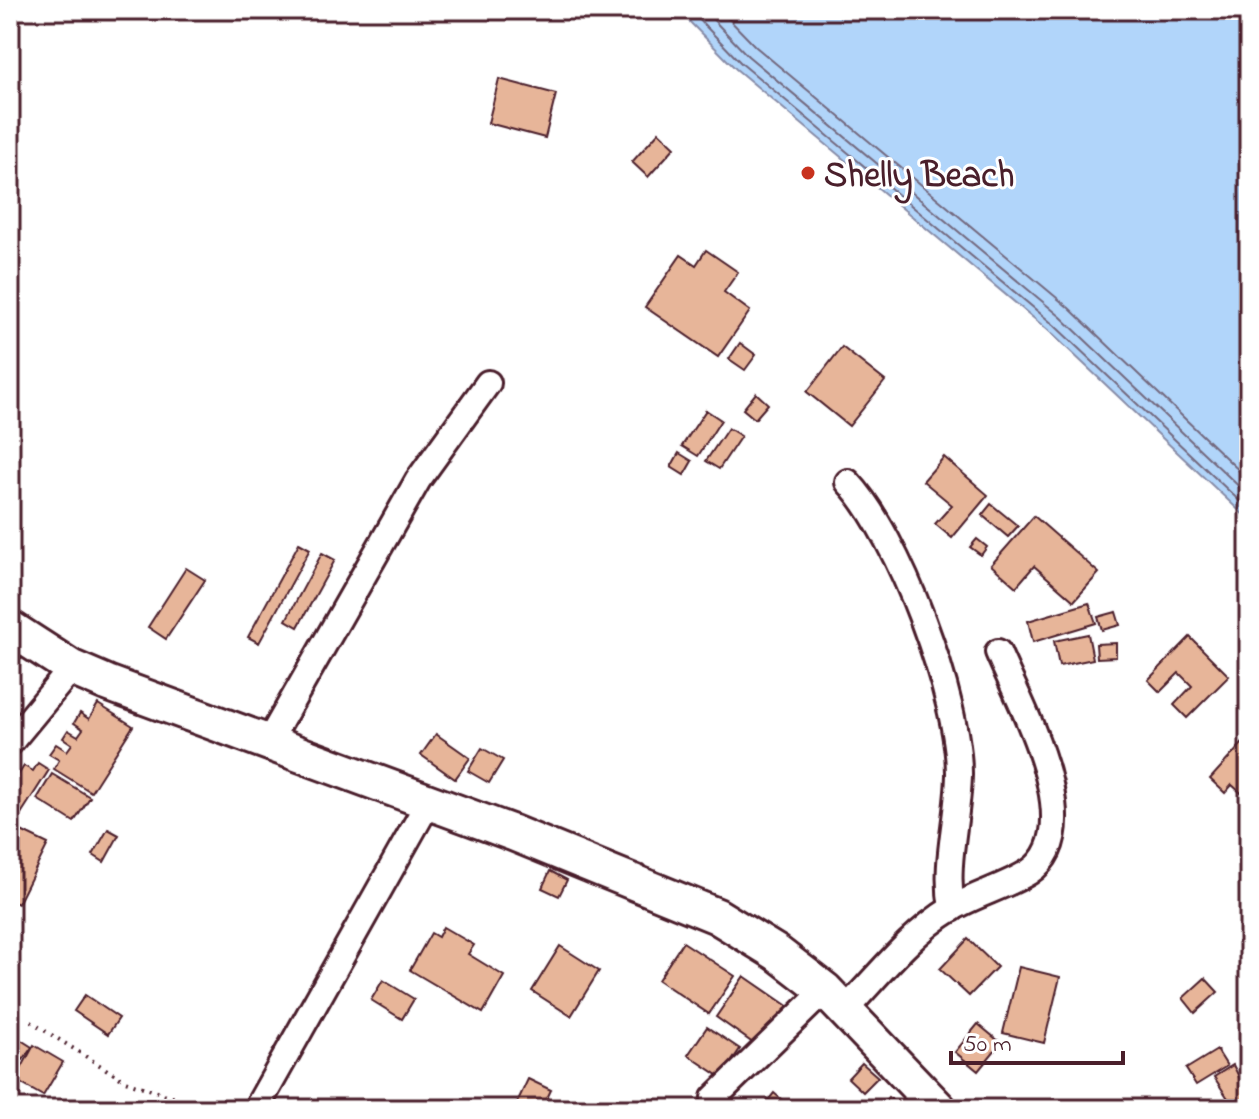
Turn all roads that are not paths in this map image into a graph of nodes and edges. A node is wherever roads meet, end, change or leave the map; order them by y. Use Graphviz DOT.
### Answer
graph roads {
  1 [pos="488,383"];
  2 [pos="848,482"];
  3 [pos="10,628"];
  4 [pos="998,652"];
  5 [pos="72,668"];
  6 [pos="10,743"];
  7 [pos="268,743"];
  8 [pos="428,803"];
  9 [pos="952,909"];
  10 [pos="835,1000"];
  11 [pos="714,1098"];
  12 [pos="256,1109"];
  13 [pos="939,1109"];
  1 -- 7 [label="street"];
  2 -- 9 [label="street"];
  3 -- 5 [label="street"];
  4 -- 9 [label="street"];
  5 -- 6 [label="street"];
  5 -- 7 [label="street"];
  7 -- 8 [label="street"];
  8 -- 10 [label="street"];
  8 -- 12 [label="street"];
  9 -- 10 [label="street"];
  10 -- 11 [label="street"];
  10 -- 13 [label="street"];
}
